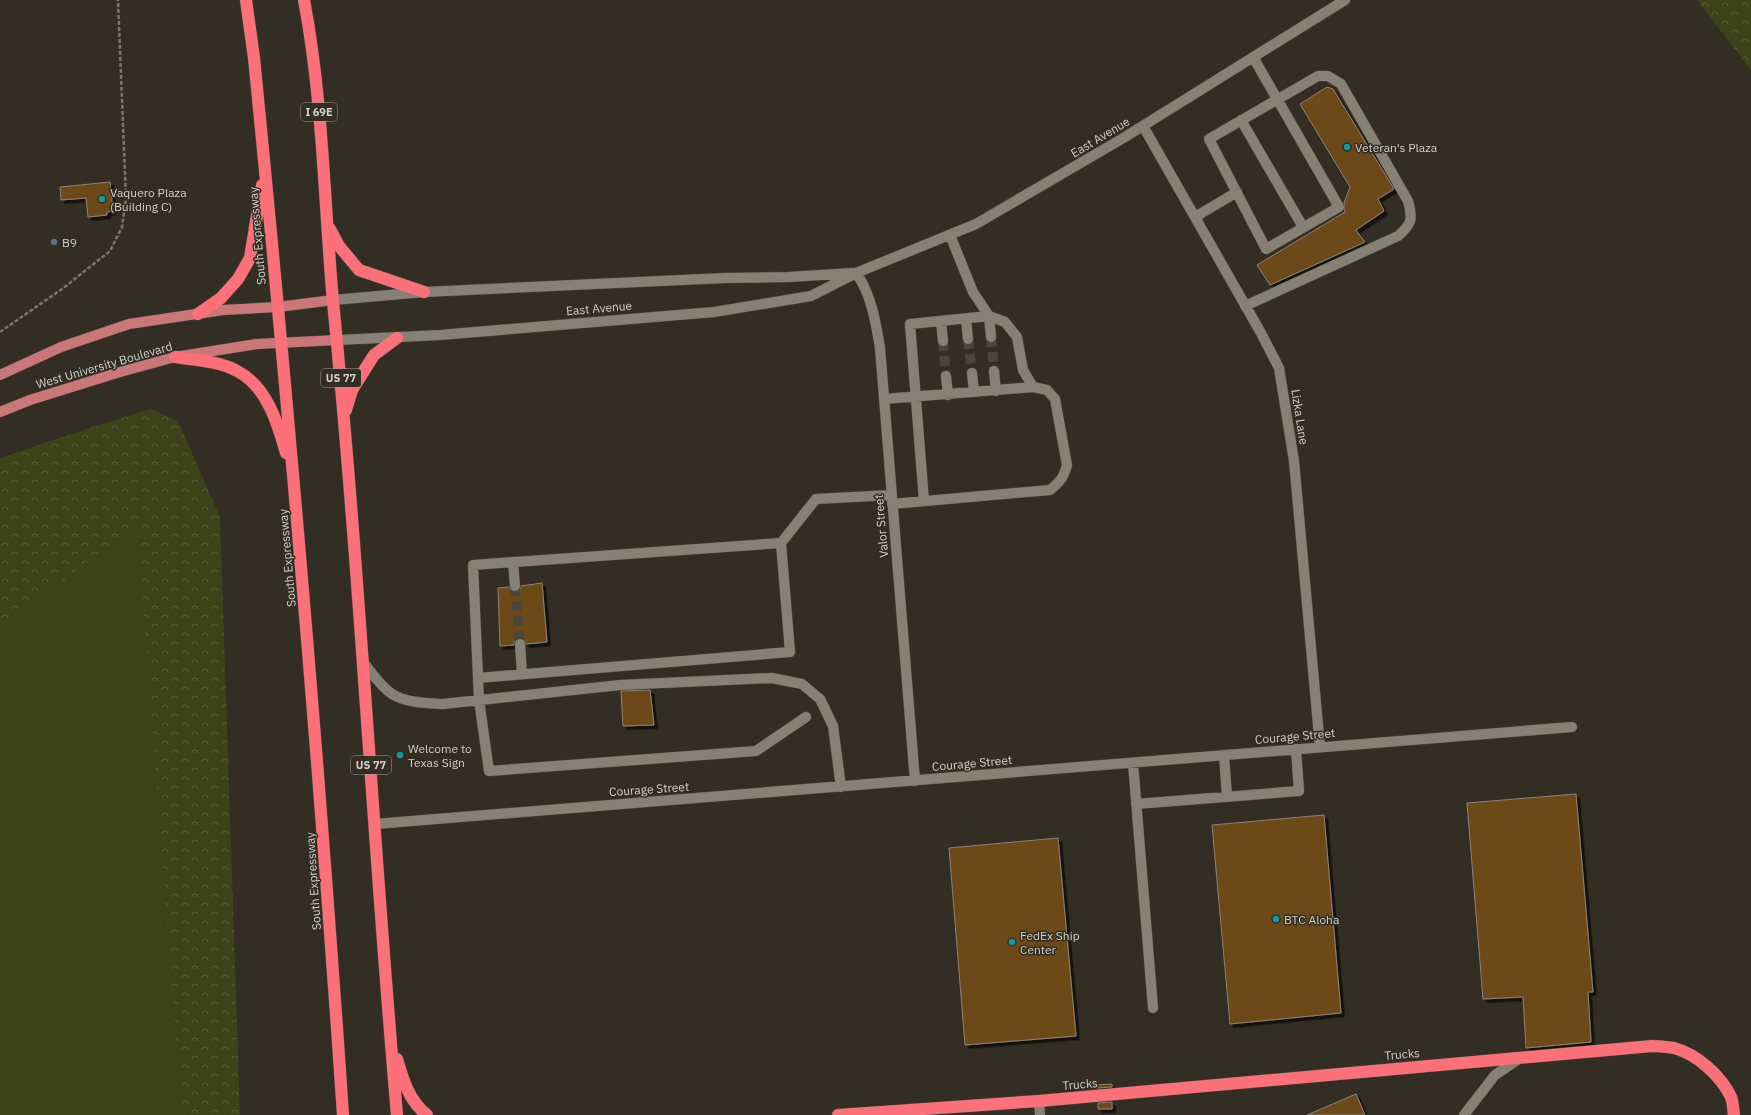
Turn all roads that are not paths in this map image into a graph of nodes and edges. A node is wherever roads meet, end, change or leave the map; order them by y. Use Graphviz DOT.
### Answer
graph roads {
  1 [pos="246,0"];
  2 [pos="304,0"];
  3 [pos="1345,0"];
  4 [pos="1253,57"];
  5 [pos="1277,99"];
  6 [pos="1241,120"];
  7 [pos="1143,126"];
  8 [pos="265,168"];
  9 [pos="1237,192"];
  10 [pos="1195,217"];
  11 [pos="328,225"];
  12 [pos="1303,227"];
  13 [pos="950,235"];
  14 [pos="856,273"];
  15 [pos="424,292"];
  16 [pos="333,300"];
  17 [pos="1245,306"];
  18 [pos="278,307"];
  19 [pos="198,314"];
  20 [pos="989,316"];
  21 [pos="966,319"];
  22 [pos="941,321"];
  23 [pos="991,337"];
  24 [pos="397,338"];
  25 [pos="968,339"];
  26 [pos="338,340"];
  27 [pos="943,341"];
  28 [pos="281,342"];
  29 [pos="175,357"];
  30 [pos="994,371"];
  31 [pos="972,373"];
  32 [pos="0,375"];
  33 [pos="946,376"];
  34 [pos="1033,387"];
  35 [pos="996,391"];
  36 [pos="974,392"];
  37 [pos="948,395"];
  38 [pos="916,397"];
  39 [pos="884,399"];
  40 [pos="0,412"];
  41 [pos="344,415"];
  42 [pos="295,485"];
  43 [pos="892,499"];
  44 [pos="924,501"];
  45 [pos="781,543"];
  46 [pos="513,562"];
  47 [pos="515,586"];
  48 [pos="520,644"];
  49 [pos="363,662"];
  50 [pos="522,674"];
  51 [pos="478,678"];
  52 [pos="479,700"];
  53 [pos="806,716"];
  54 [pos="1572,727"];
  55 [pos="1320,747"];
  56 [pos="1296,749"];
  57 [pos="1224,755"];
  58 [pos="1133,763"];
  59 [pos="915,781"];
  60 [pos="841,787"];
  61 [pos="1227,797"];
  62 [pos="1136,804"];
  63 [pos="375,824"];
  64 [pos="1153,1008"];
  65 [pos="390,1039"];
  66 [pos="1520,1058"];
  67 [pos="1039,1101"];
  68 [pos="343,1115"];
  69 [pos="397,1115"];
  70 [pos="427,1115"];
  71 [pos="838,1115"];
  72 [pos="1040,1115"];
  73 [pos="1464,1115"];
  74 [pos="1734,1115"];
  1 -- 8 [label="highway, South Expressway"];
  2 -- 11 [label="highway, I 69E"];
  3 -- 4 [label="street, East Avenue"];
  4 -- 5 [label="street"];
  4 -- 7 [label="street, East Avenue"];
  5 -- 6 [label="street"];
  5 -- 12 [label="street"];
  5 -- 17 [label="street"];
  6 -- 9 [label="street"];
  6 -- 12 [label="street"];
  7 -- 10 [label="street, Lizka Lane"];
  7 -- 13 [label="street, East Avenue"];
  8 -- 18 [label="highway, South Expressway"];
  8 -- 19 [label="highway"];
  9 -- 10 [label="street"];
  9 -- 12 [label="street"];
  10 -- 17 [label="street, Lizka Lane"];
  11 -- 15 [label="highway"];
  11 -- 16 [label="highway, I 69E"];
  13 -- 14 [label="street, East Avenue"];
  13 -- 20 [label="street"];
  14 -- 15 [label="street, East Avenue"];
  14 -- 24 [label="street, East Avenue"];
  14 -- 39 [label="street, Valor Street"];
  15 -- 16 [label="street, East Avenue"];
  16 -- 18 [label="main road, West University Boulevard"];
  16 -- 26 [label="highway, US 77"];
  17 -- 55 [label="street, Lizka Lane"];
  18 -- 19 [label="main road, West University Boulevard"];
  18 -- 28 [label="highway, South Expressway"];
  19 -- 32 [label="main road, West University Boulevard"];
  20 -- 21 [label="street"];
  20 -- 23 [label="street"];
  20 -- 34 [label="street"];
  21 -- 22 [label="street"];
  21 -- 25 [label="street"];
  22 -- 27 [label="street"];
  22 -- 38 [label="street"];
  24 -- 26 [label="street, East Avenue"];
  24 -- 41 [label="highway"];
  26 -- 28 [label="main road, West University Boulevard"];
  26 -- 41 [label="highway, US 77"];
  28 -- 29 [label="main road, West University Boulevard"];
  28 -- 42 [label="highway, South Expressway"];
  29 -- 40 [label="main road, West University Boulevard"];
  29 -- 42 [label="highway"];
  30 -- 35 [label="street"];
  31 -- 36 [label="street"];
  33 -- 37 [label="street"];
  34 -- 35 [label="street"];
  34 -- 44 [label="street"];
  35 -- 36 [label="street"];
  36 -- 37 [label="street"];
  37 -- 38 [label="street"];
  38 -- 39 [label="street"];
  38 -- 44 [label="street"];
  39 -- 43 [label="street, Valor Street"];
  41 -- 49 [label="highway, US 77"];
  42 -- 68 [label="highway, South Expressway"];
  43 -- 44 [label="street"];
  43 -- 45 [label="street"];
  43 -- 59 [label="street, Valor Street"];
  45 -- 46 [label="street"];
  45 -- 50 [label="street"];
  46 -- 47 [label="street"];
  46 -- 51 [label="street"];
  48 -- 50 [label="street"];
  49 -- 52 [label="street"];
  49 -- 63 [label="highway, US 77"];
  50 -- 51 [label="street"];
  51 -- 52 [label="street"];
  52 -- 53 [label="street"];
  52 -- 60 [label="street"];
  54 -- 55 [label="street, Courage Street"];
  55 -- 56 [label="street, Courage Street"];
  56 -- 57 [label="street, Courage Street"];
  56 -- 61 [label="street"];
  57 -- 58 [label="street, Courage Street"];
  57 -- 61 [label="street"];
  58 -- 59 [label="street, Courage Street"];
  58 -- 62 [label="street"];
  59 -- 60 [label="street, Courage Street"];
  60 -- 63 [label="street, Courage Street"];
  61 -- 62 [label="street"];
  62 -- 64 [label="street"];
  63 -- 65 [label="highway, US 77"];
  65 -- 69 [label="highway, US 77"];
  65 -- 70 [label="highway"];
  66 -- 67 [label="highway, Trucks"];
  66 -- 73 [label="street"];
  66 -- 74 [label="highway, Trucks"];
  67 -- 71 [label="highway, Trucks"];
  67 -- 72 [label="street"];
}
